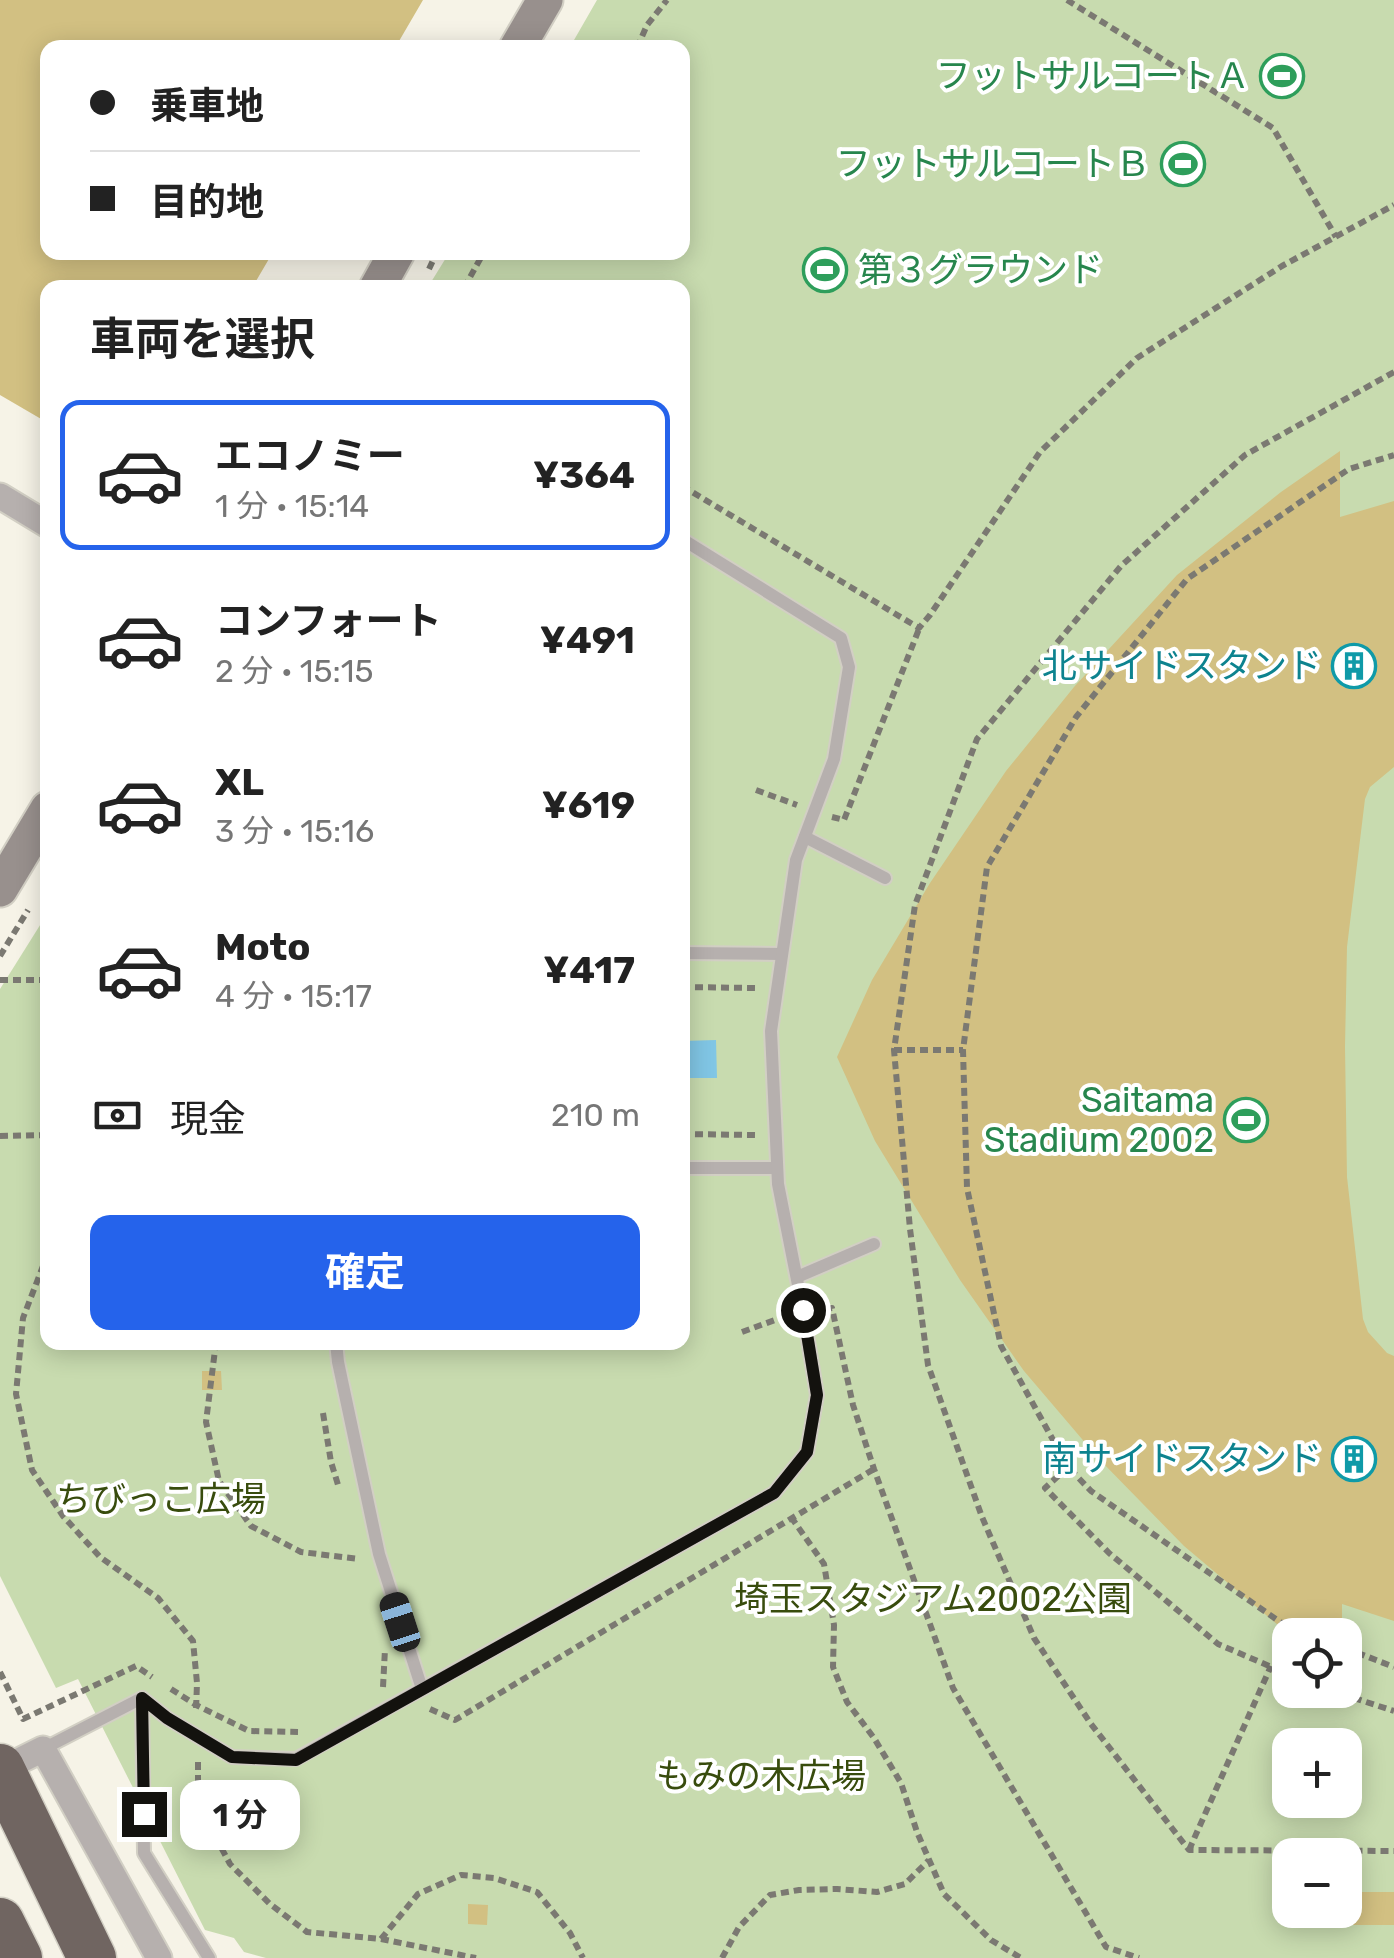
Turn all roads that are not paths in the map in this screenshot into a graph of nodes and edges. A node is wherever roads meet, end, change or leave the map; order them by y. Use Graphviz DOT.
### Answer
graph roads {
  1 [pos="545,0"];
  2 [pos="522,40"];
  3 [pos="0,496"];
  4 [pos="40,520"];
  5 [pos="690,544"];
  6 [pos="40,830"];
  7 [pos="804,838"];
  8 [pos="885,878"];
  9 [pos="14,899"];
  10 [pos="690,953"];
  11 [pos="782,954"];
  12 [pos="690,1168"];
  13 [pos="777,1168"];
  14 [pos="874,1244"];
  15 [pos="796,1277"];
  16 [pos="337,1350"];
  17 [pos="422,1689"];
  18 [pos="142,1698"];
  19 [pos="43,1749"];
  20 [pos="0,1769"];
  21 [pos="0,1922"];
  22 [pos="18,1958"];
  23 [pos="92,1958"];
  24 [pos="159,1958"];
  25 [pos="209,1958"];
  1 -- 2 [label="street"];
  3 -- 4 [label="street"];
  5 -- 7 [label="lane"];
  6 -- 9 [label="street"];
  7 -- 8 [label="lane"];
  7 -- 11 [label="lane"];
  10 -- 11 [label="lane"];
  11 -- 13 [label="lane"];
  12 -- 13 [label="lane"];
  13 -- 15 [label="lane"];
  14 -- 15 [label="lane"];
  15 -- 17 [label="lane"];
  16 -- 17 [label="lane"];
  17 -- 18 [label="lane"];
  18 -- 19 [label="lane"];
  18 -- 25 [label="lane"];
  19 -- 20 [label="street"];
  19 -- 24 [label="street"];
  20 -- 23 [label="highway"];
  21 -- 22 [label="highway"];
}
